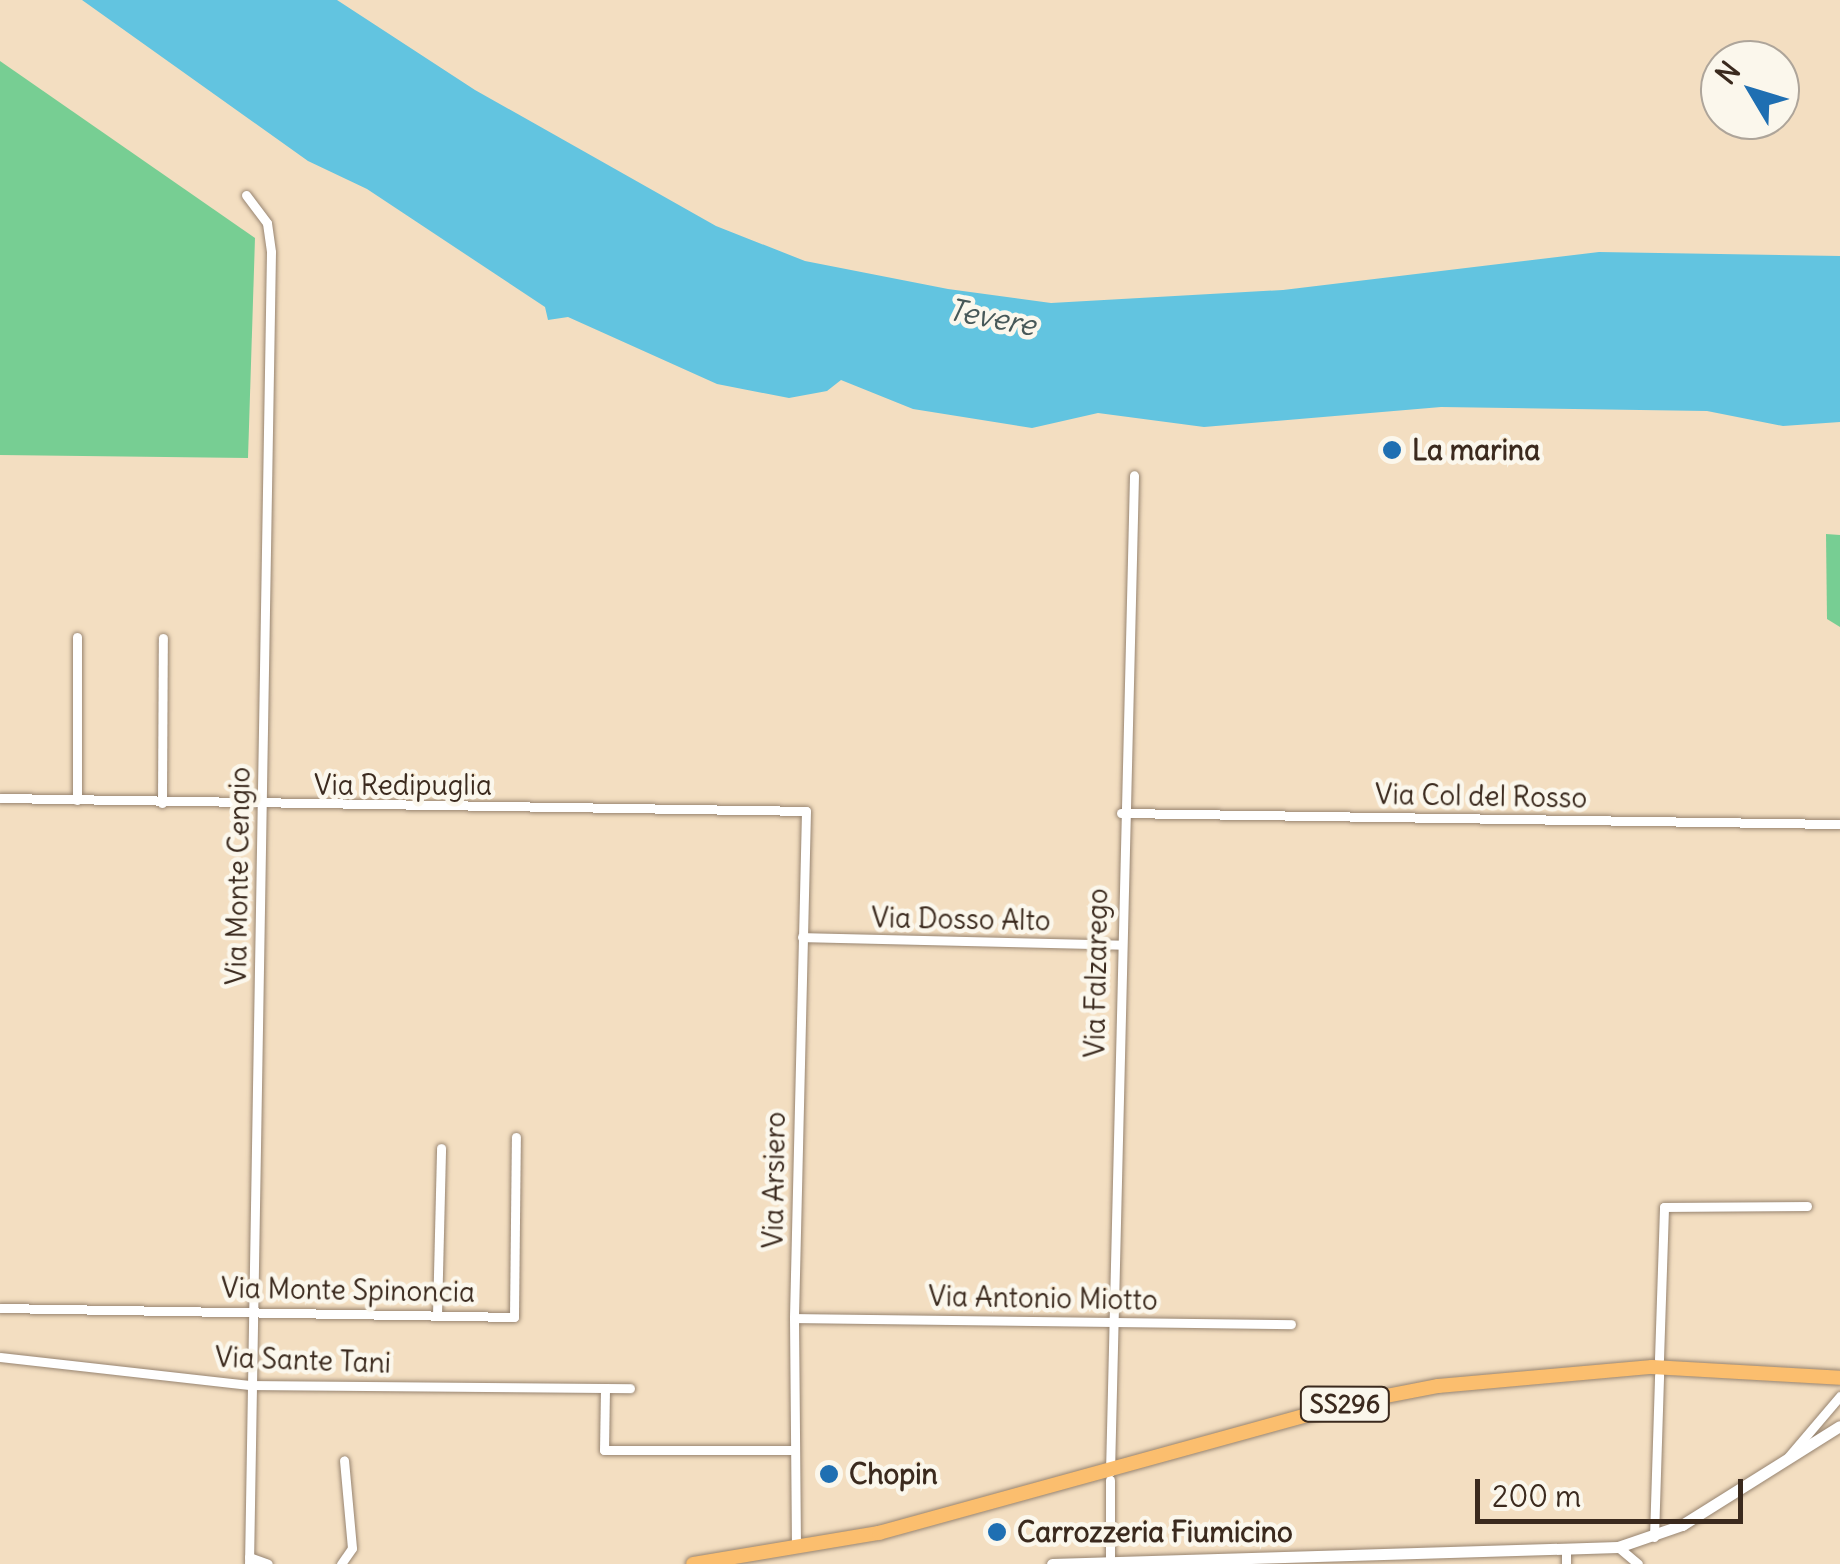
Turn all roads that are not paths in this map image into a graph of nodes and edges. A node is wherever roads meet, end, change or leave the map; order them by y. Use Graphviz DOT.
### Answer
graph roads {
  1 [pos="246,195"];
  2 [pos="1134,476"];
  3 [pos="77,637"];
  4 [pos="163,638"];
  5 [pos="0,798"];
  6 [pos="77,800"];
  7 [pos="162,803"];
  8 [pos="262,807"];
  9 [pos="806,812"];
  10 [pos="1121,813"];
  11 [pos="1840,824"];
  12 [pos="802,937"];
  13 [pos="1120,945"];
  14 [pos="516,1136"];
  15 [pos="442,1148"];
  16 [pos="1808,1206"];
  17 [pos="0,1308"];
  18 [pos="252,1309"];
  19 [pos="436,1314"];
  20 [pos="794,1318"];
  21 [pos="1110,1322"];
  22 [pos="1291,1324"];
  23 [pos="0,1357"];
  24 [pos="1659,1359"];
  25 [pos="1659,1375"];
  26 [pos="1840,1378"];
  27 [pos="251,1385"];
  28 [pos="605,1388"];
  29 [pos="630,1388"];
  30 [pos="1840,1396"];
  31 [pos="1840,1426"];
  32 [pos="795,1450"];
  33 [pos="1787,1458"];
  34 [pos="344,1460"];
  35 [pos="1110,1476"];
  36 [pos="1654,1537"];
  37 [pos="1618,1547"];
  38 [pos="796,1550"];
  39 [pos="1566,1557"];
  40 [pos="249,1560"];
  41 [pos="1364,1560"];
  42 [pos="1222,1562"];
  43 [pos="1110,1563"];
  44 [pos="268,1564"];
  45 [pos="341,1564"];
  46 [pos="693,1564"];
  47 [pos="1052,1564"];
  48 [pos="1638,1564"];
  1 -- 8 [label="street, Via Monte Cengio"];
  2 -- 10 [label="street, Via Falzarego"];
  3 -- 6 [label="street"];
  4 -- 7 [label="street"];
  5 -- 6 [label="street, Via Redipuglia"];
  6 -- 7 [label="street, Via Redipuglia"];
  7 -- 8 [label="street, Via Redipuglia"];
  8 -- 9 [label="street, Via Redipuglia"];
  8 -- 18 [label="street, Via Monte Cengio"];
  9 -- 12 [label="street, Via Arsiero"];
  10 -- 11 [label="street, Via Col del Rosso"];
  10 -- 13 [label="street, Via Falzarego"];
  12 -- 13 [label="street, Via Dosso Alto"];
  12 -- 20 [label="street, Via Arsiero"];
  13 -- 21 [label="street, Via Falzarego"];
  14 -- 19 [label="street, Via Monte Spinoncia"];
  15 -- 19 [label="street"];
  16 -- 24 [label="street"];
  17 -- 18 [label="street, Via Monte Spinoncia"];
  18 -- 19 [label="street, Via Monte Spinoncia"];
  18 -- 27 [label="street, Via Monte Cengio"];
  20 -- 21 [label="street, Via Antonio Miotto"];
  20 -- 32 [label="street, Via Arsiero"];
  21 -- 22 [label="street, Via Antonio Miotto"];
  21 -- 35 [label="street, Via Falzarego"];
  23 -- 27 [label="street, Via Sante Tani"];
  25 -- 36 [label="street"];
  26 -- 35 [label="main road, SS296"];
  27 -- 28 [label="street, Via Sante Tani"];
  27 -- 40 [label="street, Via Monte Cengio"];
  28 -- 29 [label="street, Via Sante Tani"];
  28 -- 32 [label="street"];
  30 -- 33 [label="street"];
  31 -- 33 [label="street"];
  32 -- 38 [label="street, Via Arsiero"];
  33 -- 36 [label="street"];
  34 -- 45 [label="street"];
  35 -- 38 [label="main road, SS296"];
  35 -- 43 [label="street, Via Falzarego"];
  36 -- 37 [label="street"];
  37 -- 39 [label="street"];
  37 -- 48 [label="street"];
  38 -- 46 [label="main road, SS296"];
  39 -- 41 [label="street"];
  40 -- 44 [label="street"];
  41 -- 42 [label="street"];
  42 -- 43 [label="street"];
  43 -- 47 [label="street"];
}
